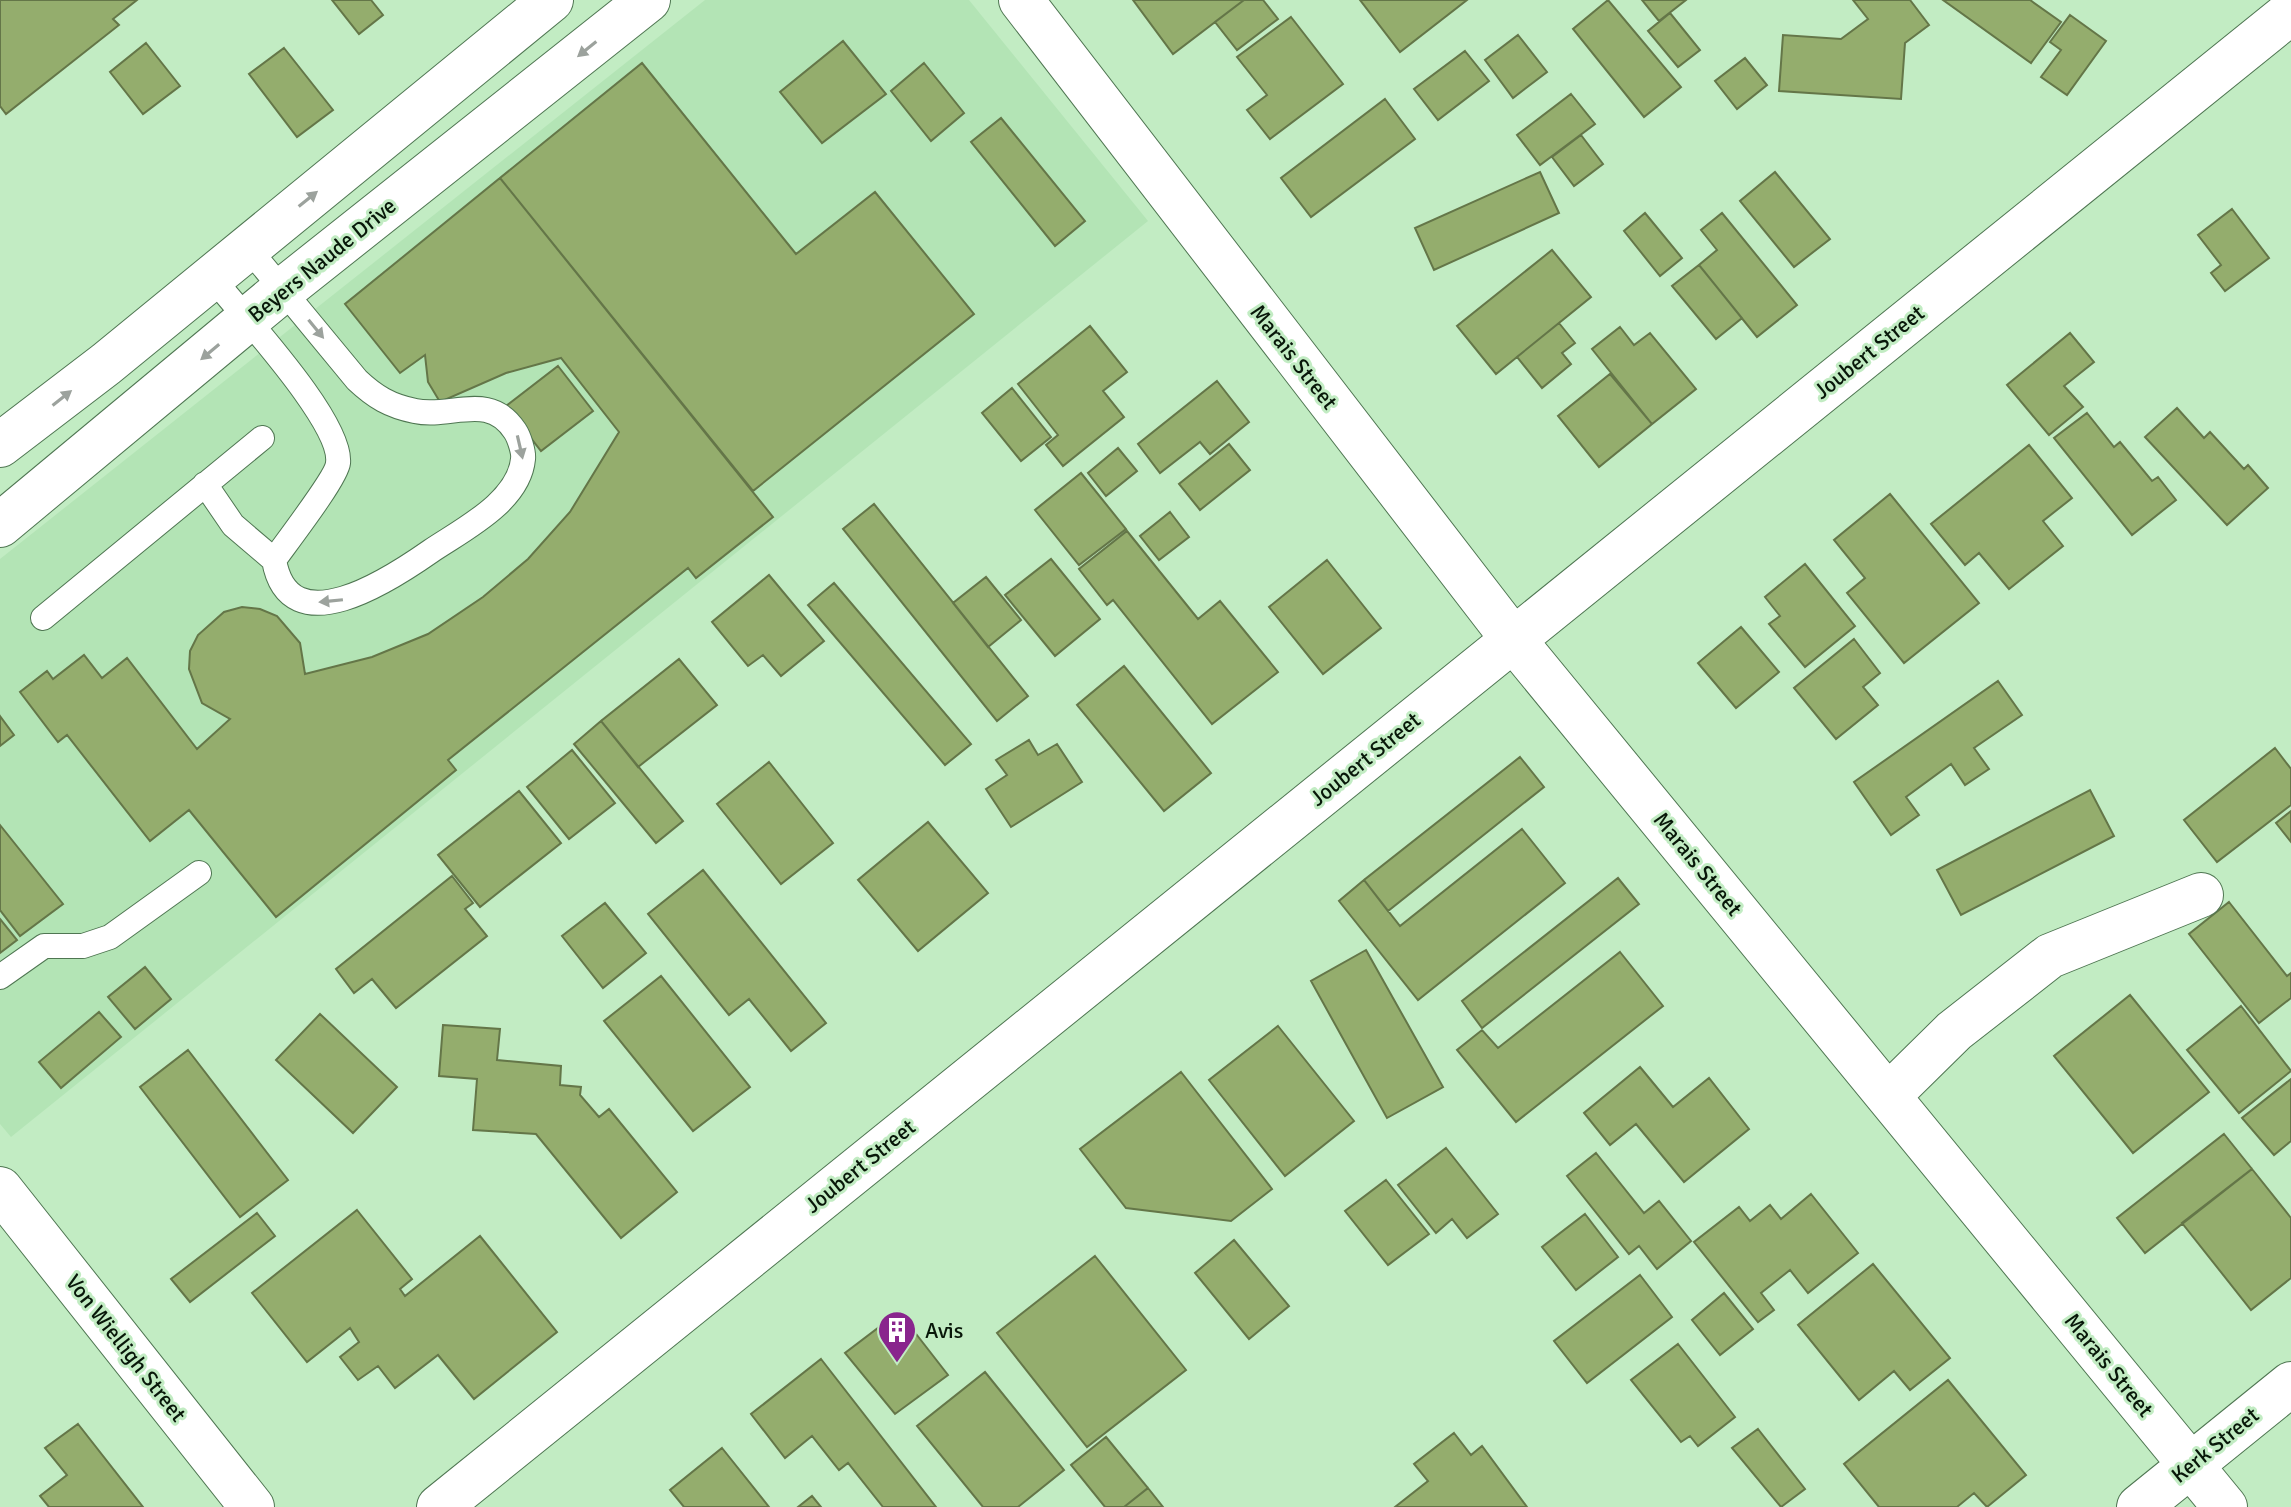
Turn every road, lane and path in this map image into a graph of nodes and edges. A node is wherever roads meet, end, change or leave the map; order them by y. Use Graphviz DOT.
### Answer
graph roads {
  1 [pos="551,0"];
  2 [pos="648,0"];
  3 [pos="990,0"];
  4 [pos="1021,0"];
  5 [pos="2291,12"];
  6 [pos="1182,212"];
  7 [pos="248,248"];
  8 [pos="212,277"];
  9 [pos="284,289"];
  10 [pos="246,321"];
  11 [pos="262,438"];
  12 [pos="0,445"];
  13 [pos="205,484"];
  14 [pos="0,525"];
  15 [pos="274,560"];
  16 [pos="43,618"];
  17 [pos="1513,639"];
  18 [pos="199,873"];
  19 [pos="2201,895"];
  20 [pos="0,977"];
  21 [pos="1888,1096"];
  22 [pos="0,1189"];
  23 [pos="2291,1384"];
  24 [pos="2191,1464"];
  25 [pos="252,1507"];
  26 [pos="439,1507"];
  27 [pos="2139,1507"];
  28 [pos="2225,1507"];
  7 -- 1 [label="street, one-way"];
  2 -- 9 [label="street, Beyers Naude Drive, one-way"];
  3 -- 6 [label="street, Marais Street"];
  4 -- 6 [label="street, Marais Street"];
  5 -- 17 [label="street, Joubert Street"];
  6 -- 17 [label="street, Marais Street"];
  7 -- 8 [label="street"];
  7 -- 9 [label="lane"];
  8 -- 10 [label="lane"];
  12 -- 8 [label="street, one-way"];
  9 -- 10 [label="street, Beyers Naude Drive"];
  9 -- 15 [label="lane, one-way"];
  10 -- 14 [label="street, Beyers Naude Drive, one-way"];
  10 -- 15 [label="lane"];
  11 -- 13 [label="lane"];
  13 -- 15 [label="lane"];
  13 -- 16 [label="lane"];
  17 -- 21 [label="street, Marais Street"];
  17 -- 26 [label="street, Joubert Street"];
  18 -- 20 [label="lane"];
  19 -- 21 [label="street"];
  21 -- 24 [label="street, Marais Street"];
  22 -- 25 [label="street, Von Wielligh Street"];
  23 -- 24 [label="street, Kerk Street"];
  24 -- 27 [label="street, Kerk Street"];
  24 -- 28 [label="street, Marais Street"];
}
